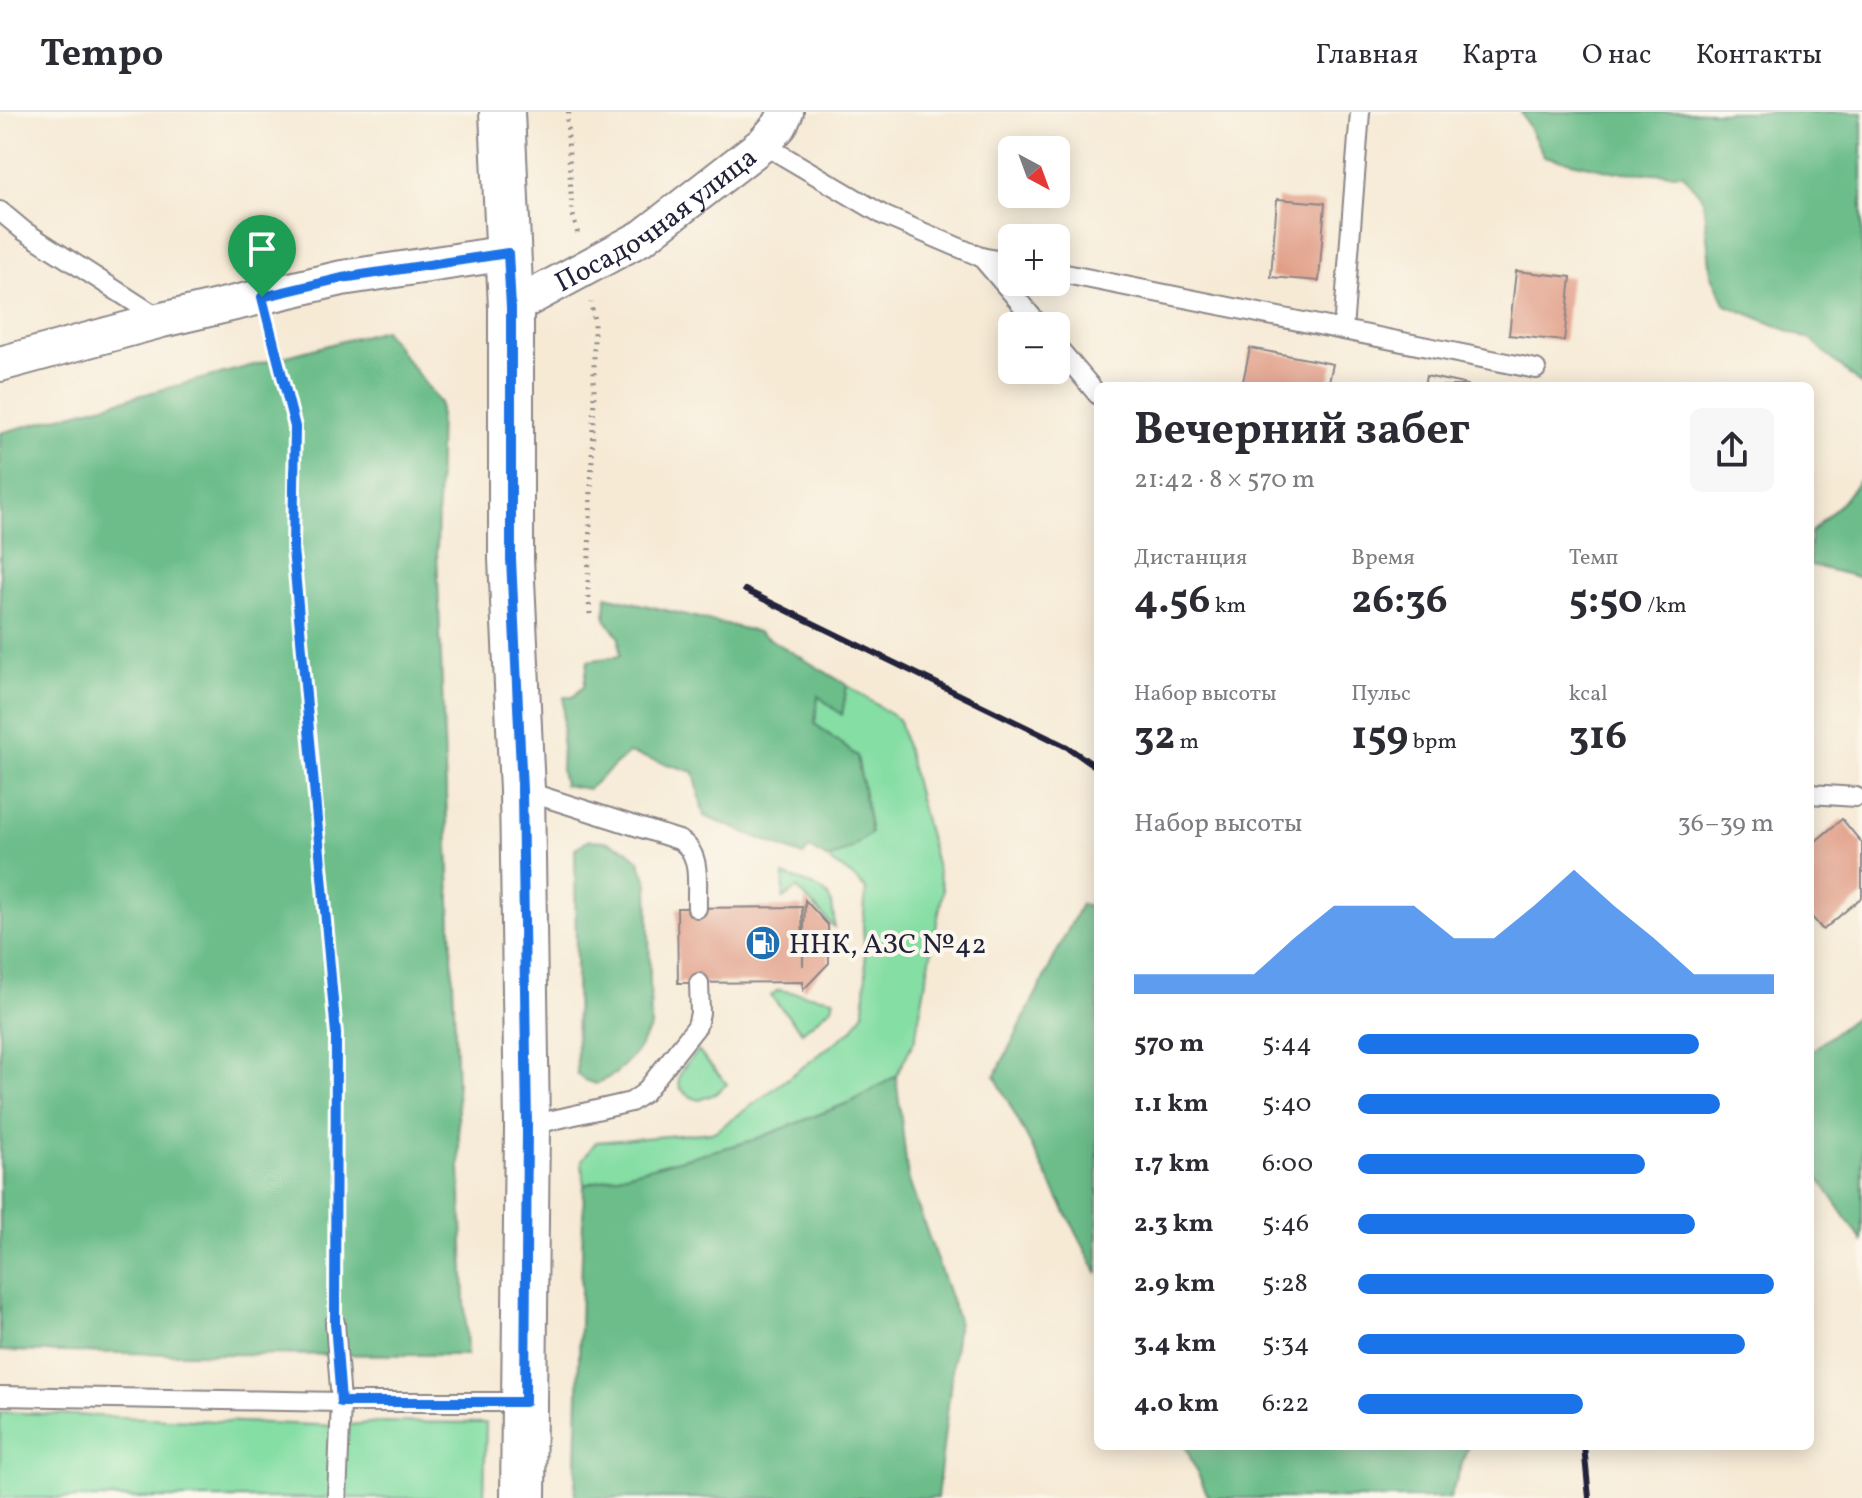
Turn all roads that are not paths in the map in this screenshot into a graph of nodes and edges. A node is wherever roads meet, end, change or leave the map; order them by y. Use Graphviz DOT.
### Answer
graph roads {
  1 [pos="502,112"];
  2 [pos="786,112"];
  3 [pos="1360,112"];
  4 [pos="763,144"];
  5 [pos="0,211"];
  6 [pos="508,253"];
  7 [pos="981,257"];
  8 [pos="998,260"];
  9 [pos="1070,275"];
  10 [pos="511,308"];
  11 [pos="1028,312"];
  12 [pos="162,320"];
  13 [pos="1343,330"];
  14 [pos="1070,362"];
  15 [pos="0,364"];
  16 [pos="1536,369"];
  17 [pos="1094,390"];
  18 [pos="522,790"];
  19 [pos="1814,794"];
  20 [pos="1856,797"];
  21 [pos="697,908"];
  22 [pos="699,983"];
  23 [pos="527,1126"];
  24 [pos="335,1323"];
  25 [pos="0,1396"];
  26 [pos="341,1402"];
  27 [pos="525,1402"];
  28 [pos="337,1498"];
  29 [pos="523,1498"];
  1 -- 6 [label="main road"];
  2 -- 4 [label="street, Посадочная улица"];
  3 -- 13 [label="lane"];
  4 -- 7 [label="lane"];
  4 -- 10 [label="street, Посадочная улица"];
  5 -- 12 [label="lane"];
  6 -- 10 [label="main road"];
  6 -- 12 [label="street"];
  7 -- 8 [label="lane"];
  7 -- 11 [label="lane"];
  9 -- 13 [label="lane"];
  10 -- 18 [label="main road"];
  12 -- 15 [label="street"];
  13 -- 16 [label="lane"];
  14 -- 17 [label="lane"];
  18 -- 21 [label="lane"];
  18 -- 23 [label="main road"];
  19 -- 20 [label="lane"];
  22 -- 23 [label="lane"];
  23 -- 27 [label="main road"];
  24 -- 26 [label="lane"];
  25 -- 26 [label="lane"];
  26 -- 27 [label="lane"];
  26 -- 28 [label="lane"];
  27 -- 29 [label="main road"];
}
